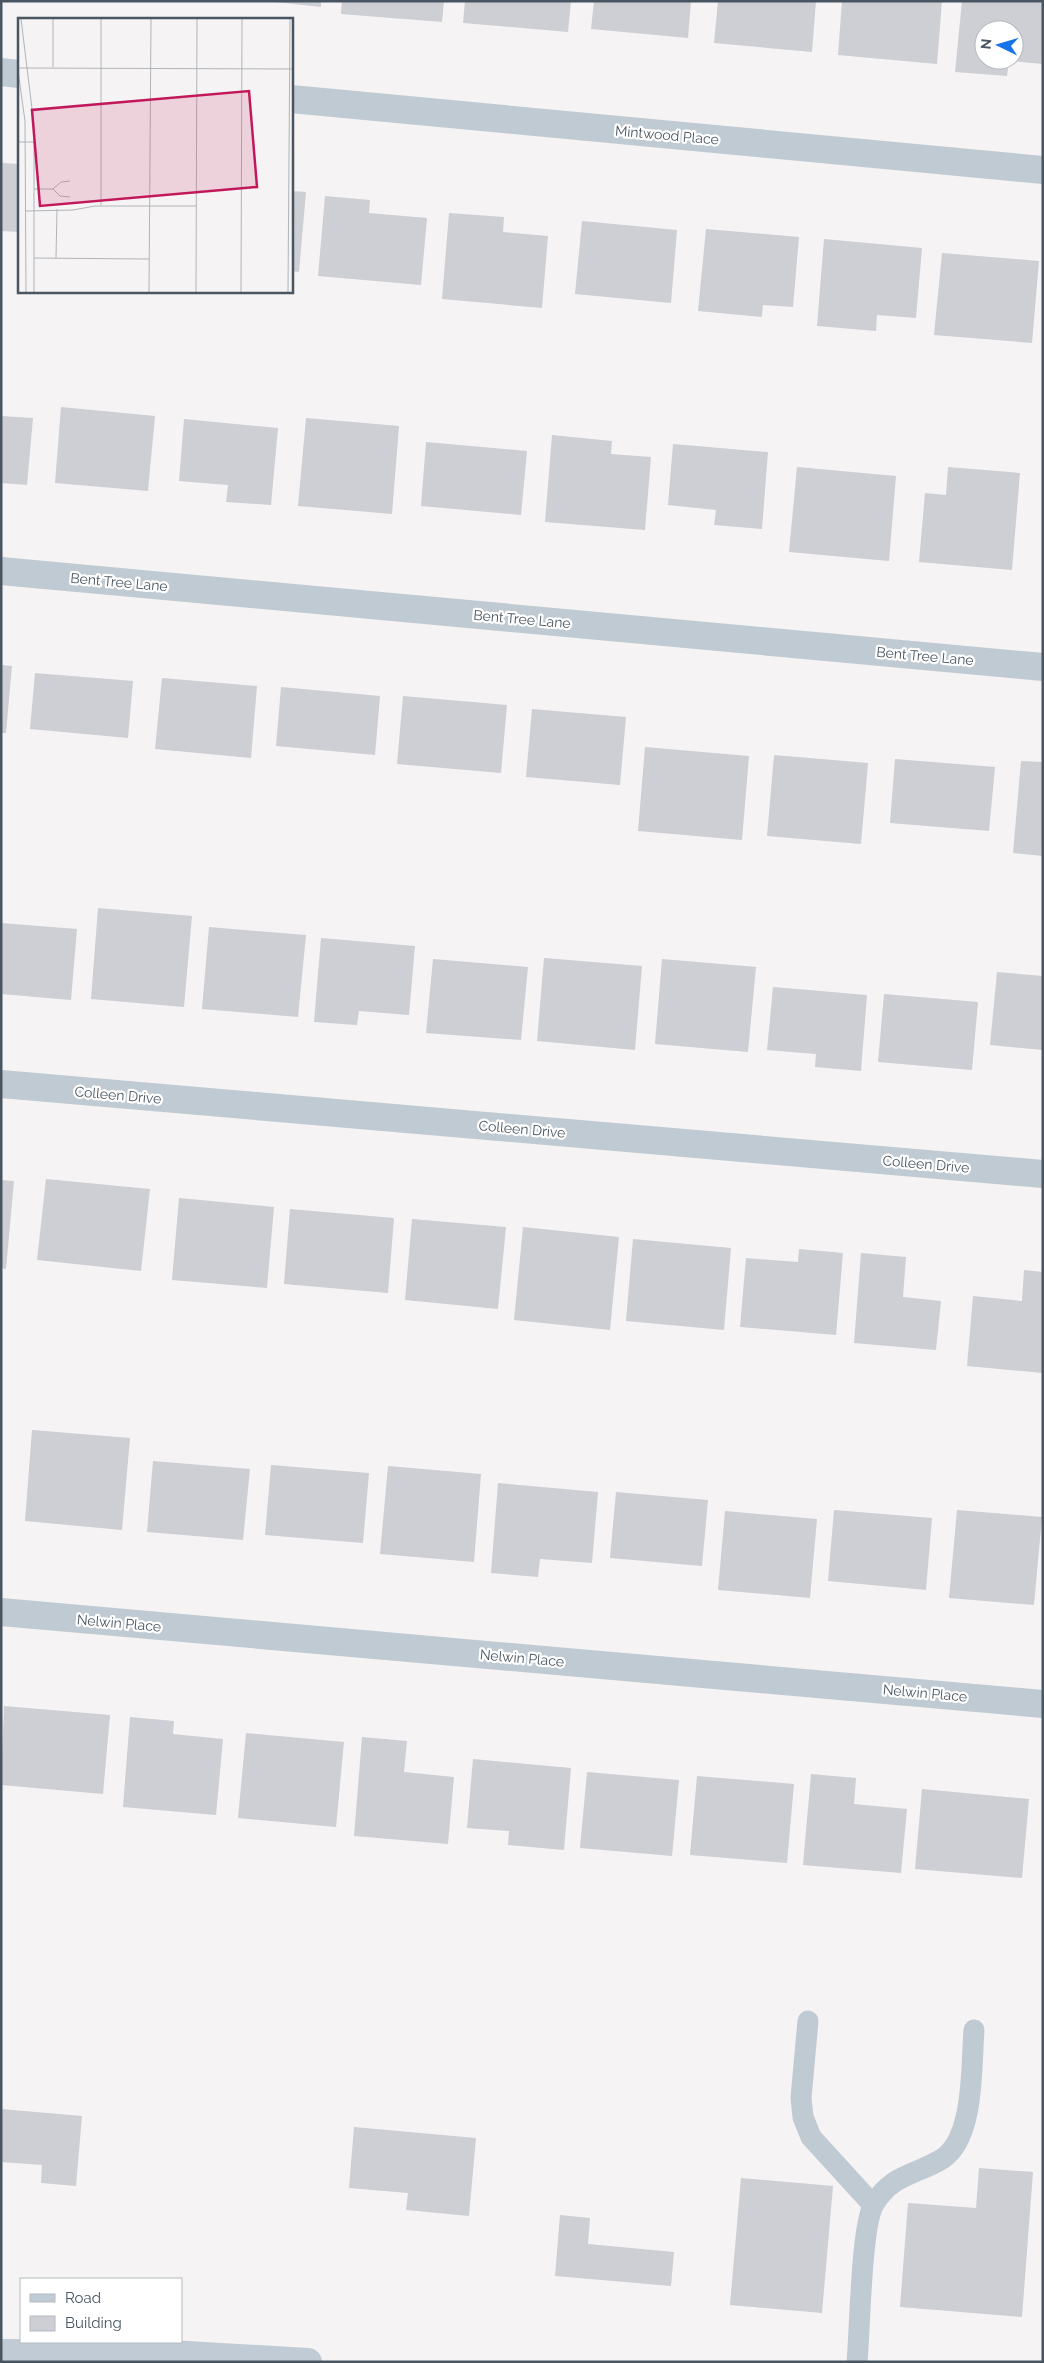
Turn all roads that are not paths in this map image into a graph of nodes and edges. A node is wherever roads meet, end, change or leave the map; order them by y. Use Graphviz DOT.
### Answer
graph roads {
  1 [pos="1,72"];
  2 [pos="18,74"];
  3 [pos="292,99"];
  4 [pos="1043,170"];
  5 [pos="1,572"];
  6 [pos="1043,666"];
  7 [pos="1,1084"];
  8 [pos="1043,1174"];
  9 [pos="1,1612"];
  10 [pos="1043,1704"];
  11 [pos="808,2021"];
  12 [pos="974,2030"];
  13 [pos="873,2205"];
  14 [pos="1,2353"];
  15 [pos="308,2362"];
  16 [pos="857,2362"];
  1 -- 2 [label="street"];
  3 -- 4 [label="street, Mintwood Place"];
  5 -- 6 [label="street, Bent Tree Lane"];
  7 -- 8 [label="street, Colleen Drive"];
  9 -- 10 [label="street, Nelwin Place"];
  11 -- 13 [label="lane"];
  12 -- 13 [label="lane"];
  13 -- 16 [label="lane"];
  14 -- 15 [label="main road"];
}
